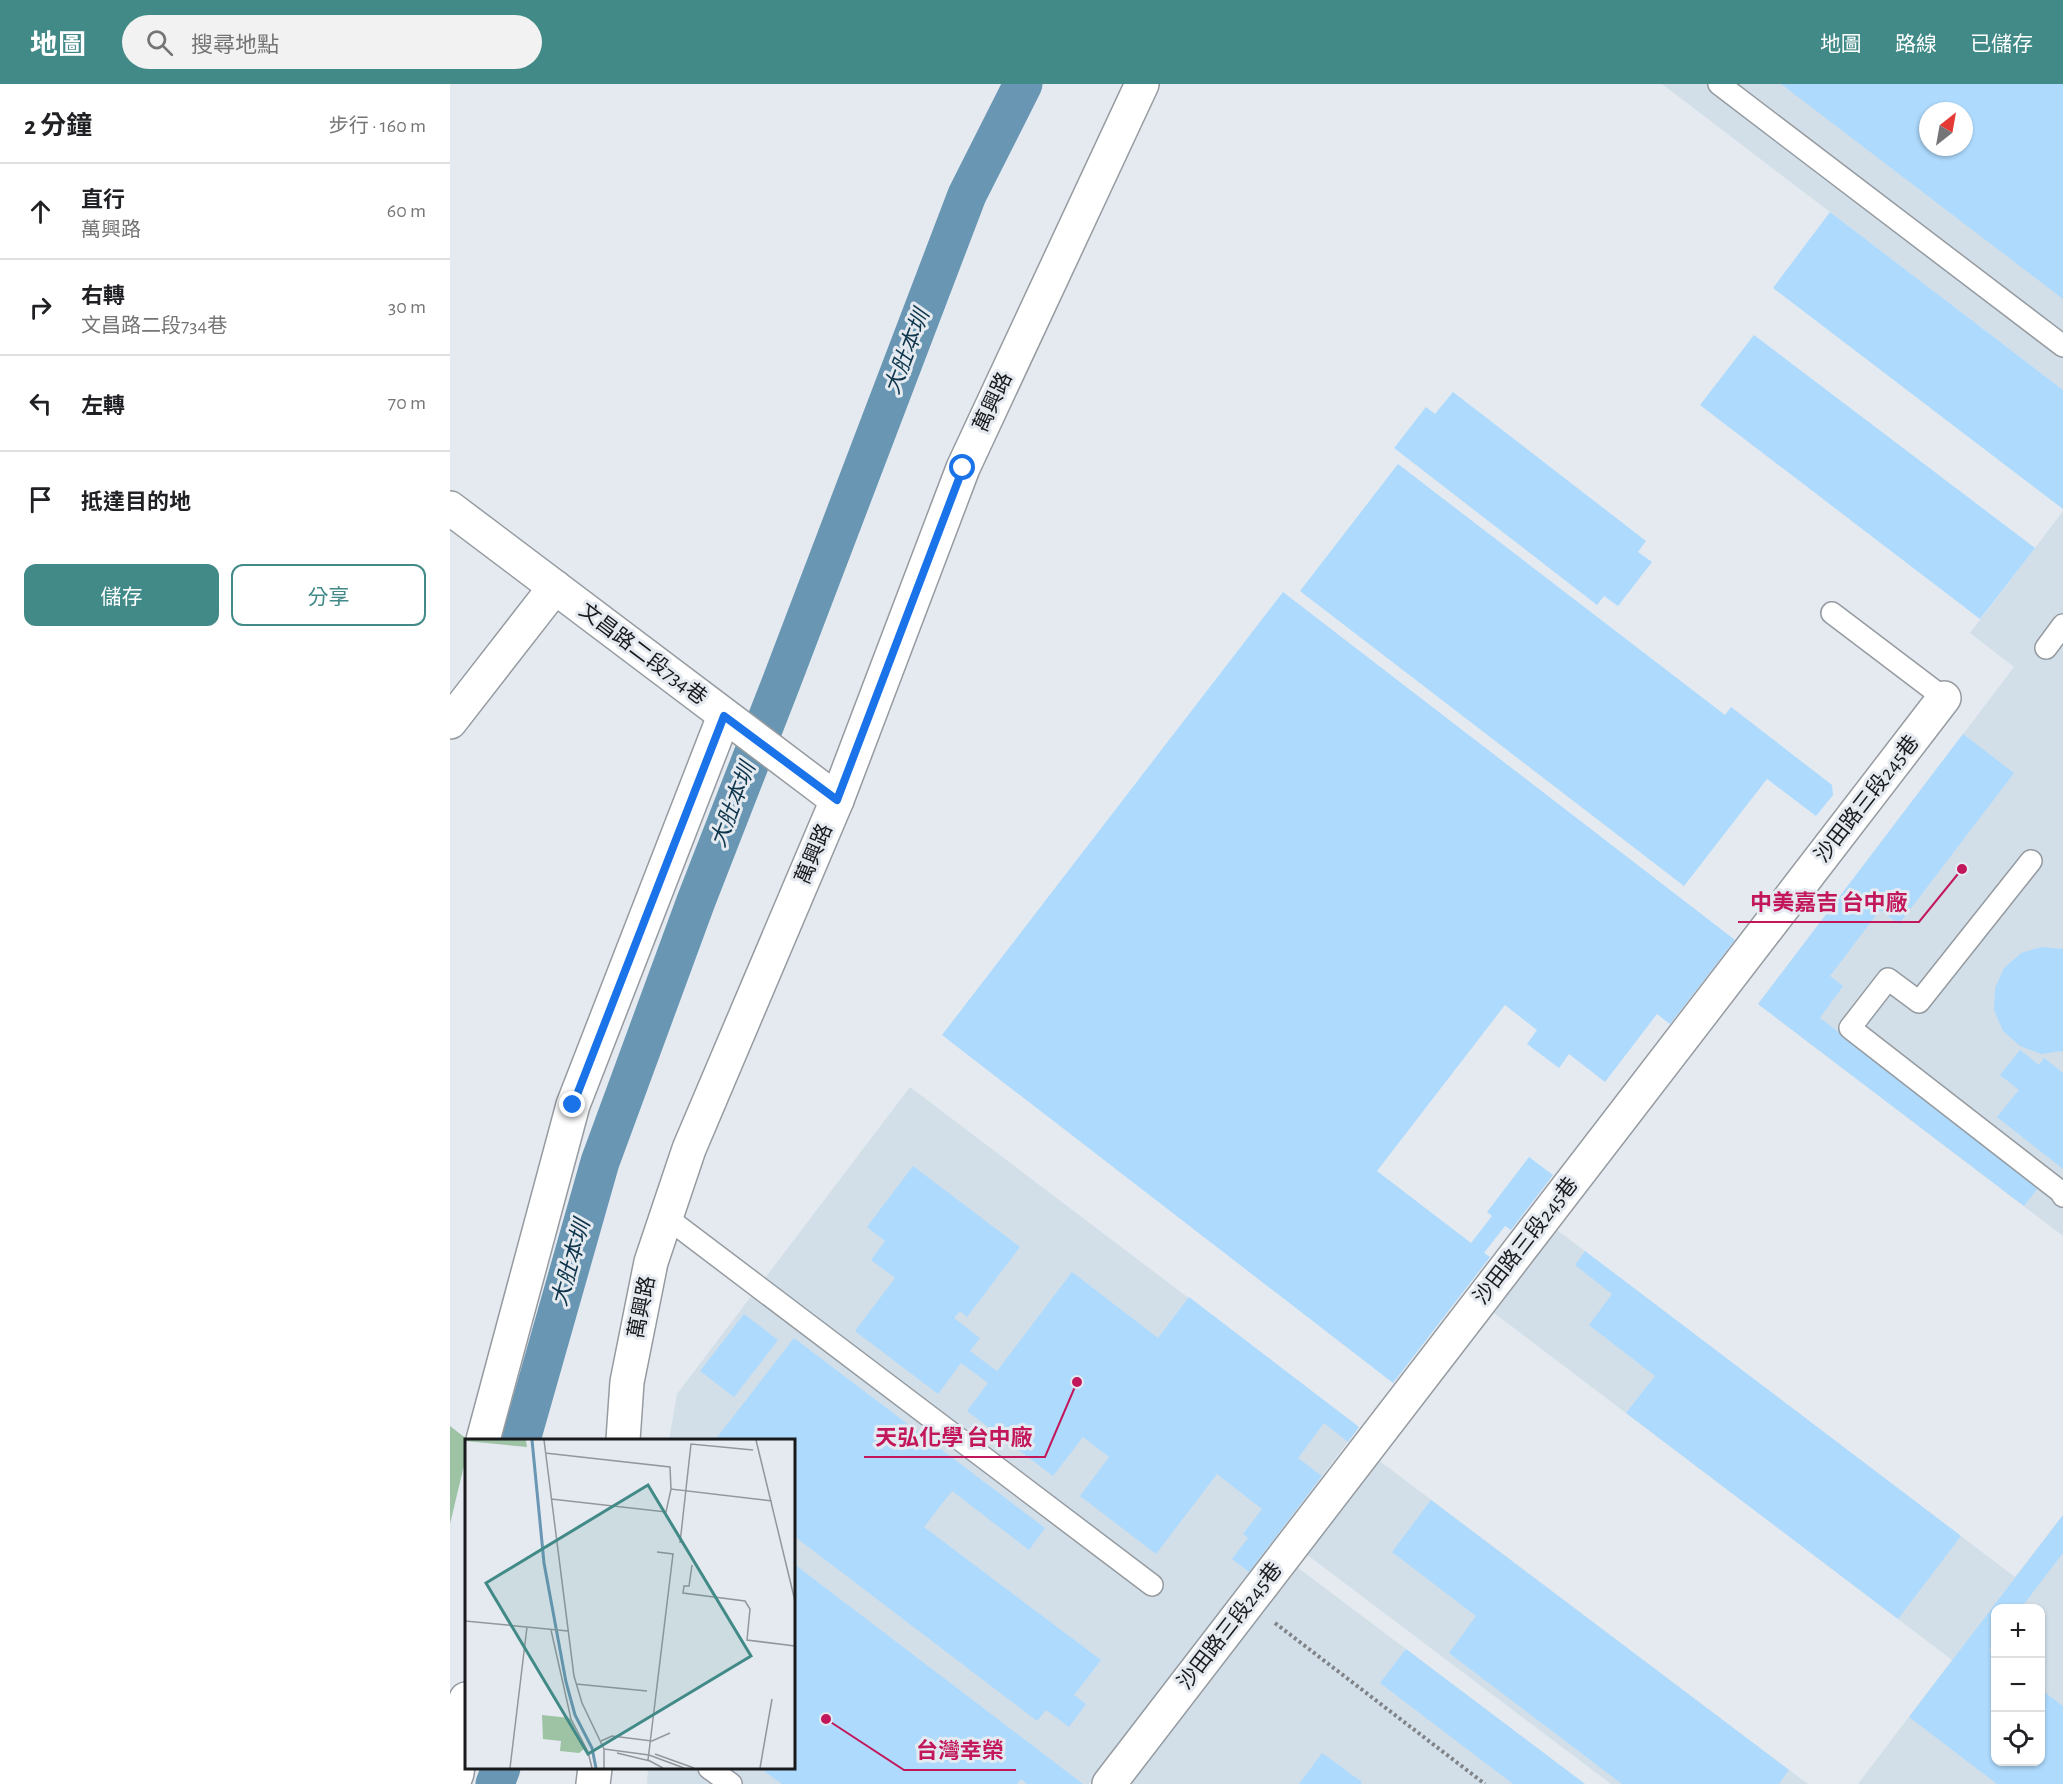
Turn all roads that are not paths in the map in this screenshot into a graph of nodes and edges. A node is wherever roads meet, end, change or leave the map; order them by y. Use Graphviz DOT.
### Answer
graph roads {
  1 [pos="1142,84"];
  2 [pos="1719,84"];
  3 [pos="2063,346"];
  4 [pos="450,507"];
  5 [pos="555,587"];
  6 [pos="1832,613"];
  7 [pos="2063,625"];
  8 [pos="2046,648"];
  9 [pos="1944,698"];
  10 [pos="724,716"];
  11 [pos="450,722"];
  12 [pos="837,800"];
  13 [pos="2031,861"];
  14 [pos="2063,1196"];
  15 [pos="666,1217"];
  16 [pos="483,1439"];
  17 [pos="623,1439"];
  18 [pos="1152,1585"];
  19 [pos="465,1707"];
  20 [pos="595,1769"];
  21 [pos="712,1769"];
  22 [pos="453,1784"];
  23 [pos="593,1784"];
  24 [pos="731,1784"];
  25 [pos="1109,1784"];
  1 -- 12 [label="street, 萬興路"];
  2 -- 3 [label="lane"];
  4 -- 5 [label="street, 文昌路二段734巷"];
  5 -- 10 [label="street, 文昌路二段734巷"];
  5 -- 11 [label="street"];
  6 -- 9 [label="lane"];
  7 -- 8 [label="lane"];
  9 -- 25 [label="street, 沙田路三段245巷"];
  10 -- 12 [label="street, 文昌路二段734巷"];
  10 -- 16 [label="street"];
  12 -- 15 [label="street, 萬興路"];
  13 -- 14 [label="lane"];
  15 -- 17 [label="street, 萬興路"];
  15 -- 18 [label="lane"];
  19 -- 22 [label="street"];
  20 -- 23 [label="street"];
  21 -- 24 [label="lane"];
}
